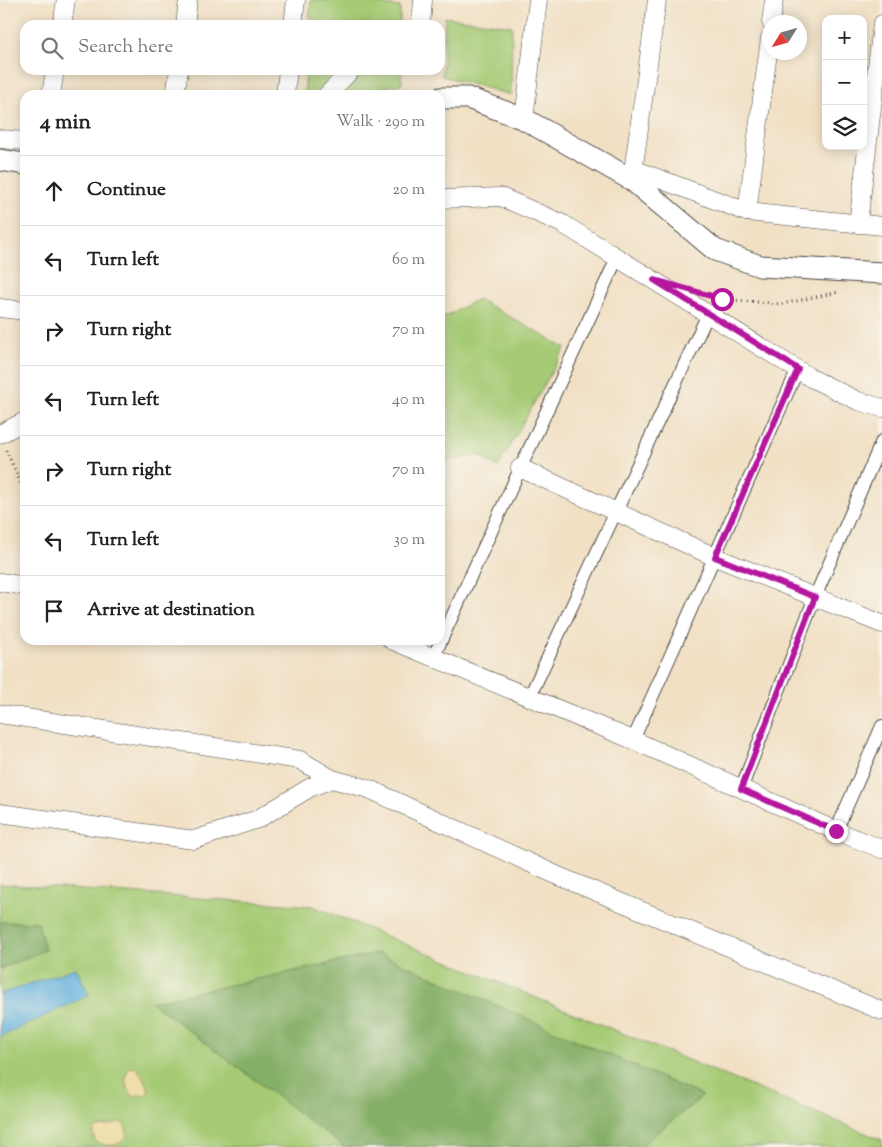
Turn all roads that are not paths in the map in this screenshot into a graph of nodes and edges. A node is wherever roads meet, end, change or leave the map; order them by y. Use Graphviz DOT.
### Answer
graph roads {
  1 [pos="66,0"];
  2 [pos="188,0"];
  3 [pos="296,0"];
  4 [pos="424,0"];
  5 [pos="538,0"];
  6 [pos="657,0"];
  7 [pos="774,0"];
  8 [pos="773,15"];
  9 [pos="63,20"];
  10 [pos="186,20"];
  11 [pos="294,20"];
  12 [pos="422,20"];
  13 [pos="882,24"];
  14 [pos="767,60"];
  15 [pos="54,75"];
  16 [pos="178,75"];
  17 [pos="288,75"];
  18 [pos="347,75"];
  19 [pos="52,90"];
  20 [pos="176,90"];
  21 [pos="286,90"];
  22 [pos="332,90"];
  23 [pos="445,98"];
  24 [pos="524,119"];
  25 [pos="0,139"];
  26 [pos="20,141"];
  27 [pos="0,160"];
  28 [pos="20,163"];
  29 [pos="633,174"];
  30 [pos="445,199"];
  31 [pos="747,212"];
  32 [pos="858,224"];
  33 [pos="882,226"];
  34 [pos="617,258"];
  35 [pos="882,273"];
  36 [pos="0,308"];
  37 [pos="20,310"];
  38 [pos="708,314"];
  39 [pos="798,369"];
  40 [pos="882,408"];
  41 [pos="20,425"];
  42 [pos="2,440"];
  43 [pos="882,441"];
  44 [pos="520,468"];
  45 [pos="616,511"];
  46 [pos="715,557"];
  47 [pos="0,582"];
  48 [pos="20,585"];
  49 [pos="815,597"];
  50 [pos="882,624"];
  51 [pos="445,632"];
  52 [pos="403,645"];
  53 [pos="439,645"];
  54 [pos="433,658"];
  55 [pos="529,698"];
  56 [pos="0,714"];
  57 [pos="882,726"];
  58 [pos="633,740"];
  59 [pos="332,779"];
  60 [pos="741,789"];
  61 [pos="0,813"];
  62 [pos="836,831"];
  63 [pos="882,849"];
  64 [pos="882,1011"];
  1 -- 9 [label="street"];
  2 -- 10 [label="street"];
  3 -- 11 [label="street"];
  4 -- 12 [label="street"];
  5 -- 24 [label="street"];
  6 -- 29 [label="street"];
  7 -- 8 [label="street"];
  13 -- 32 [label="street"];
  14 -- 31 [label="street"];
  15 -- 19 [label="street"];
  16 -- 20 [label="street"];
  17 -- 21 [label="street"];
  18 -- 22 [label="street"];
  23 -- 24 [label="street"];
  24 -- 29 [label="street"];
  25 -- 26 [label="street"];
  27 -- 28 [label="street"];
  29 -- 31 [label="street"];
  29 -- 35 [label="street"];
  30 -- 34 [label="street"];
  31 -- 32 [label="street"];
  32 -- 33 [label="street"];
  34 -- 38 [label="street"];
  34 -- 44 [label="street"];
  36 -- 37 [label="street"];
  38 -- 39 [label="street"];
  38 -- 45 [label="street"];
  39 -- 40 [label="street"];
  39 -- 46 [label="street"];
  41 -- 42 [label="street"];
  43 -- 49 [label="street"];
  44 -- 45 [label="street"];
  44 -- 51 [label="street"];
  45 -- 46 [label="street"];
  45 -- 55 [label="street"];
  46 -- 49 [label="street"];
  46 -- 58 [label="street"];
  47 -- 48 [label="street"];
  49 -- 50 [label="street"];
  49 -- 60 [label="street"];
  52 -- 54 [label="street"];
  53 -- 54 [label="street"];
  54 -- 55 [label="street"];
  55 -- 58 [label="street"];
  56 -- 59 [label="street"];
  57 -- 62 [label="street"];
  58 -- 60 [label="street"];
  59 -- 61 [label="street"];
  59 -- 64 [label="street"];
  60 -- 62 [label="street"];
  62 -- 63 [label="street"];
}
